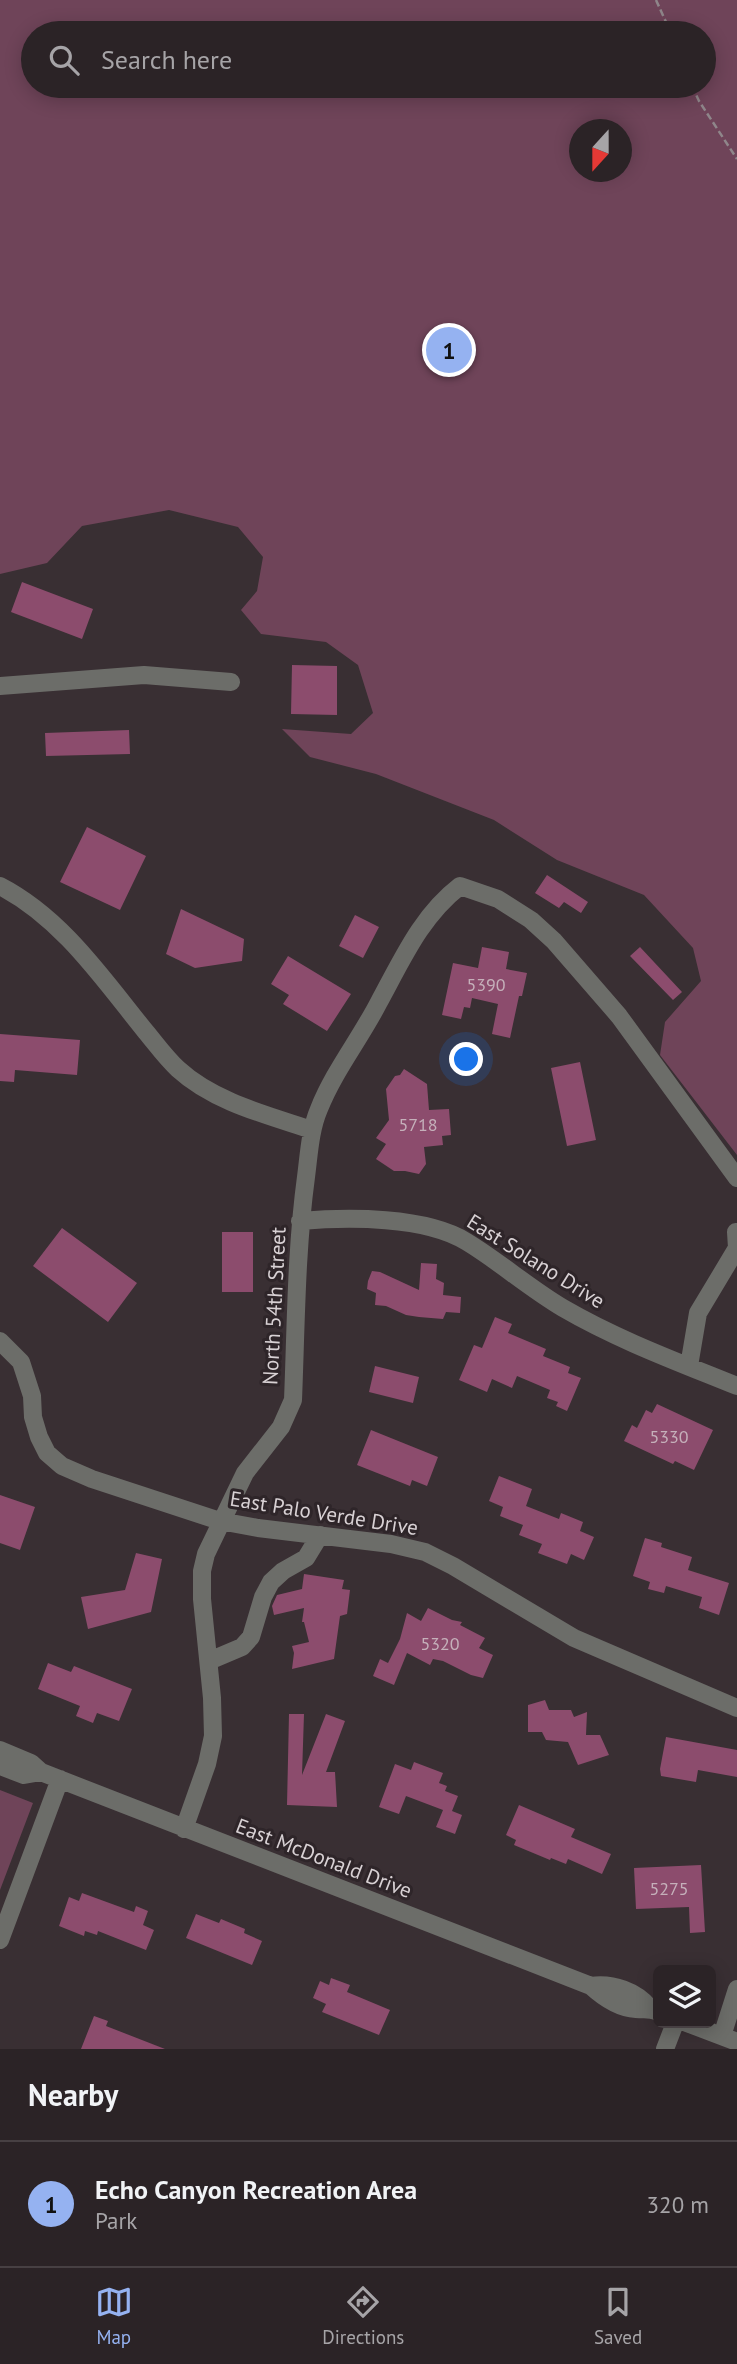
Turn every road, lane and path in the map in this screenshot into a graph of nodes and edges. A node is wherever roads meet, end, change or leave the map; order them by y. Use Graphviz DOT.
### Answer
graph roads {
  1 [pos="656,0"];
  2 [pos="666,21"];
  3 [pos="698,98"];
  4 [pos="737,159"];
  5 [pos="232,682"];
  6 [pos="0,686"];
  7 [pos="0,886"];
  8 [pos="312,1130"];
  9 [pos="734,1175"];
  10 [pos="300,1221"];
  11 [pos="736,1232"];
  12 [pos="0,1341"];
  13 [pos="689,1367"];
  14 [pos="737,1386"];
  15 [pos="220,1521"];
  16 [pos="320,1535"];
  17 [pos="209,1661"];
  18 [pos="737,1708"];
  19 [pos="0,1750"];
  20 [pos="0,1766"];
  21 [pos="41,1772"];
  22 [pos="60,1779"];
  23 [pos="184,1829"];
  24 [pos="0,1940"];
  25 [pos="737,1989"];
  26 [pos="653,2010"];
  27 [pos="673,2028"];
  28 [pos="700,2028"];
  29 [pos="729,2039"];
  30 [pos="665,2049"];
  1 -- 2 [label="path"];
  3 -- 4 [label="path"];
  5 -- 6 [label="street"];
  7 -- 8 [label="street"];
  8 -- 9 [label="street, North 54th Street"];
  8 -- 10 [label="street, North 54th Street"];
  10 -- 13 [label="street, East Solano Drive"];
  10 -- 15 [label="street, North 54th Street"];
  11 -- 13 [label="street"];
  12 -- 15 [label="street, East Palo Verde Drive"];
  13 -- 14 [label="street, East Solano Drive"];
  15 -- 16 [label="street, East Palo Verde Drive"];
  15 -- 17 [label="street, North 54th Street"];
  16 -- 17 [label="street"];
  16 -- 18 [label="street, East Palo Verde Drive"];
  17 -- 23 [label="street, North 54th Street"];
  19 -- 21 [label="street, East McDonald Drive"];
  20 -- 21 [label="street, East McDonald Drive"];
  21 -- 22 [label="street, East McDonald Drive"];
  22 -- 23 [label="street, East McDonald Drive"];
  22 -- 24 [label="street"];
  23 -- 26 [label="street, East McDonald Drive"];
  25 -- 29 [label="street"];
  27 -- 30 [label="street"];
  28 -- 29 [label="street"];
}
